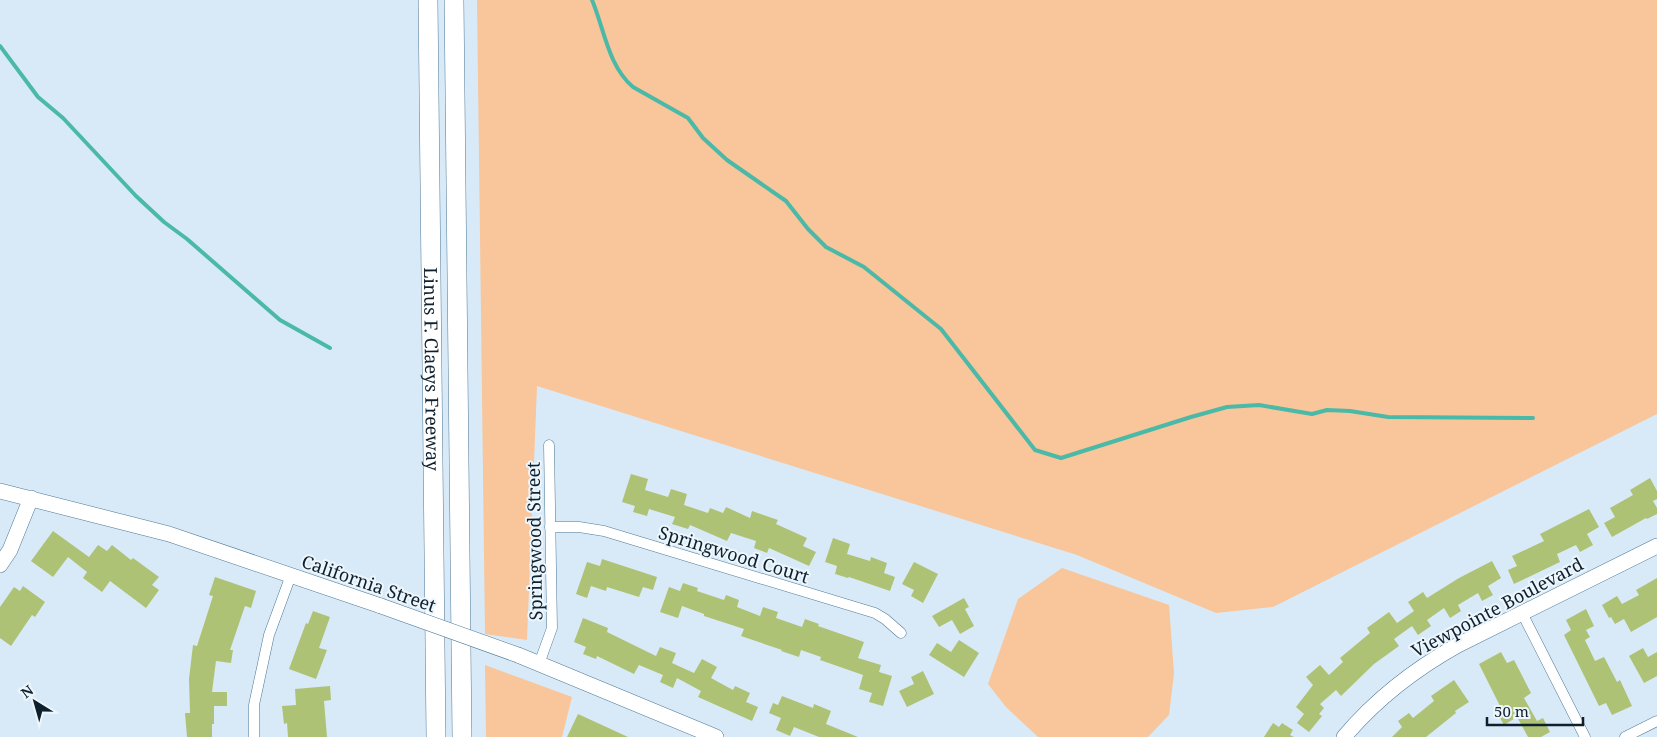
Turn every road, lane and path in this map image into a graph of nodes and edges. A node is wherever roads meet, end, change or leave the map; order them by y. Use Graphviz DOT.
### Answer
graph roads {
  1 [pos="428,0"];
  2 [pos="454,0"];
  3 [pos="549,445"];
  4 [pos="0,491"];
  5 [pos="30,498"];
  6 [pos="550,527"];
  7 [pos="1657,546"];
  8 [pos="0,565"];
  9 [pos="291,575"];
  10 [pos="1522,613"];
  11 [pos="901,633"];
  12 [pos="539,664"];
  13 [pos="1657,721"];
  14 [pos="254,737"];
  15 [pos="436,737"];
  16 [pos="462,737"];
  17 [pos="716,737"];
  18 [pos="1344,737"];
  19 [pos="1584,737"];
  20 [pos="1625,737"];
  1 -- 15 [label="highway, Linus F. Claeys Freeway"];
  2 -- 16 [label="highway, Linus F. Claeys Freeway"];
  3 -- 6 [label="street, Springwood Street"];
  4 -- 5 [label="street, California Street"];
  5 -- 8 [label="street"];
  5 -- 9 [label="street, California Street"];
  6 -- 11 [label="street, Springwood Court"];
  6 -- 12 [label="street, Springwood Street"];
  7 -- 10 [label="street, Viewpointe Boulevard"];
  9 -- 12 [label="street, California Street, bridge"];
  9 -- 14 [label="street"];
  10 -- 18 [label="street, Viewpointe Boulevard"];
  10 -- 19 [label="street"];
  12 -- 17 [label="street, California Street"];
  13 -- 20 [label="street"];
}
